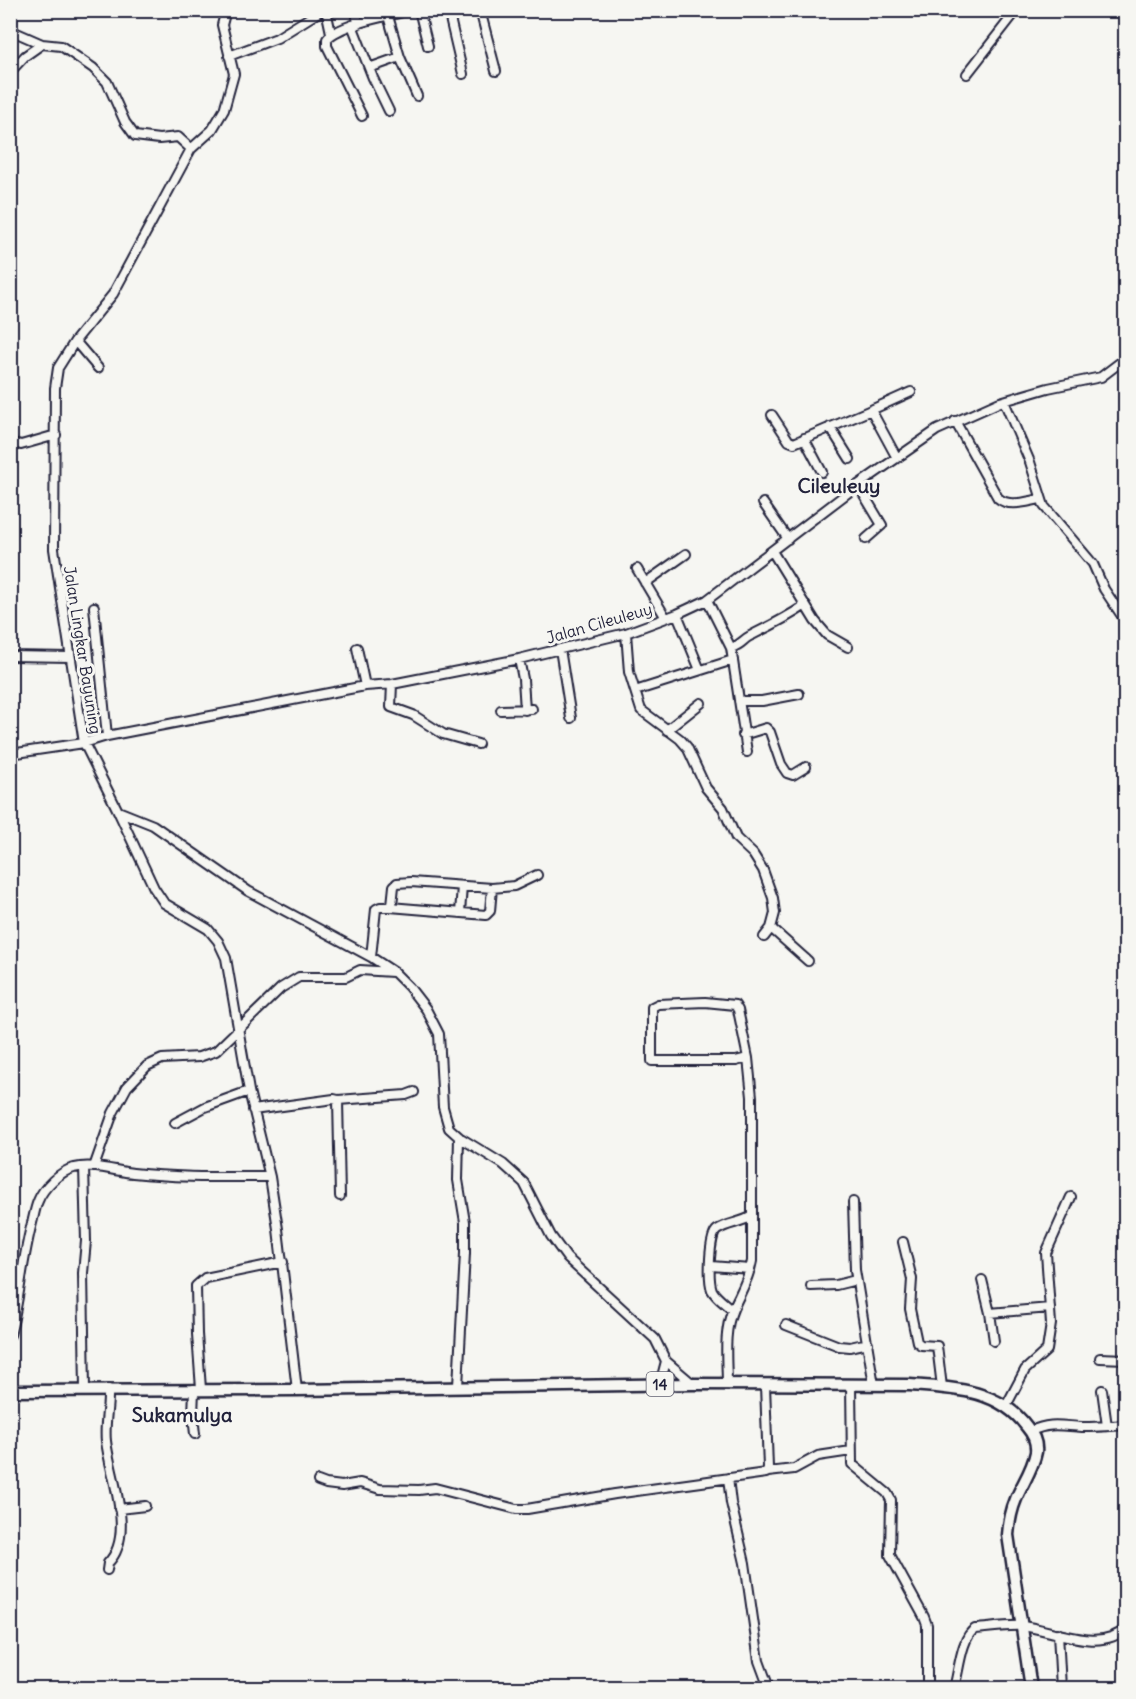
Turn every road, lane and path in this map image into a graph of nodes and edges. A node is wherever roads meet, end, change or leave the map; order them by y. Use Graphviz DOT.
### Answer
graph roads {
  1 [pos="226,10"];
  2 [pos="324,10"];
  3 [pos="356,10"];
  4 [pos="412,10"];
  5 [pos="419,10"];
  6 [pos="448,10"];
  7 [pos="480,10"];
  8 [pos="1017,10"];
  9 [pos="389,14"];
  10 [pos="355,25"];
  11 [pos="10,30"];
  12 [pos="331,33"];
  13 [pos="42,44"];
  14 [pos="428,46"];
  15 [pos="229,56"];
  16 [pos="400,57"];
  17 [pos="369,68"];
  18 [pos="496,70"];
  19 [pos="10,72"];
  20 [pos="463,74"];
  21 [pos="967,74"];
  22 [pos="417,96"];
  23 [pos="389,111"];
  24 [pos="362,116"];
  25 [pos="191,149"];
  26 [pos="73,344"];
  27 [pos="1125,358"];
  28 [pos="98,368"];
  29 [pos="911,392"];
  30 [pos="1004,401"];
  31 [pos="871,410"];
  32 [pos="772,415"];
  33 [pos="955,422"];
  34 [pos="830,427"];
  35 [pos="56,435"];
  36 [pos="804,438"];
  37 [pos="10,442"];
  38 [pos="897,458"];
  39 [pos="850,459"];
  40 [pos="822,472"];
  41 [pos="858,486"];
  42 [pos="1041,499"];
  43 [pos="763,503"];
  44 [pos="788,539"];
  45 [pos="866,539"];
  46 [pos="772,551"];
  47 [pos="686,554"];
  48 [pos="637,569"];
  49 [pos="645,583"];
  50 [pos="707,600"];
  51 [pos="804,606"];
  52 [pos="94,607"];
  53 [pos="677,614"];
  54 [pos="666,618"];
  55 [pos="1125,622"];
  56 [pos="626,633"];
  57 [pos="848,647"];
  58 [pos="357,648"];
  59 [pos="731,648"];
  60 [pos="560,649"];
  61 [pos="10,656"];
  62 [pos="70,657"];
  63 [pos="519,659"];
  64 [pos="733,660"];
  65 [pos="700,670"];
  66 [pos="392,684"];
  67 [pos="365,686"];
  68 [pos="635,691"];
  69 [pos="799,694"];
  70 [pos="739,701"];
  71 [pos="701,703"];
  72 [pos="501,710"];
  73 [pos="571,718"];
  74 [pos="667,730"];
  75 [pos="743,735"];
  76 [pos="107,736"];
  77 [pos="84,743"];
  78 [pos="478,744"];
  79 [pos="747,752"];
  80 [pos="10,754"];
  81 [pos="806,767"];
  82 [pos="118,811"];
  83 [pos="537,875"];
  84 [pos="462,886"];
  85 [pos="492,888"];
  86 [pos="390,908"];
  87 [pos="460,913"];
  88 [pos="771,928"];
  89 [pos="764,937"];
  90 [pos="371,957"];
  91 [pos="808,961"];
  92 [pos="394,972"];
  93 [pos="238,1031"];
  94 [pos="748,1058"];
  95 [pos="249,1090"];
  96 [pos="414,1092"];
  97 [pos="338,1100"];
  98 [pos="254,1110"];
  99 [pos="175,1123"];
  100 [pos="459,1137"];
  101 [pos="84,1167"];
  102 [pos="94,1167"];
  103 [pos="270,1177"];
  104 [pos="340,1196"];
  105 [pos="1071,1197"];
  106 [pos="853,1202"];
  107 [pos="752,1216"];
  108 [pos="903,1242"];
  109 [pos="283,1263"];
  110 [pos="711,1266"];
  111 [pos="750,1269"];
  112 [pos="856,1280"];
  113 [pos="982,1280"];
  114 [pos="811,1286"];
  115 [pos="1050,1308"];
  116 [pos="732,1310"];
  117 [pos="990,1312"];
  118 [pos="786,1325"];
  119 [pos="10,1335"];
  120 [pos="994,1341"];
  121 [pos="868,1343"];
  122 [pos="1100,1358"];
  123 [pos="1125,1359"];
  124 [pos="666,1361"];
  125 [pos="660,1384"];
  126 [pos="693,1384"];
  127 [pos="727,1385"];
  128 [pos="765,1385"];
  129 [pos="851,1385"];
  130 [pos="874,1385"];
  131 [pos="458,1386"];
  132 [pos="942,1387"];
  133 [pos="85,1389"];
  134 [pos="108,1389"];
  135 [pos="197,1389"];
  136 [pos="297,1390"];
  137 [pos="1102,1390"];
  138 [pos="11,1392"];
  139 [pos="1006,1406"];
  140 [pos="1125,1425"];
  141 [pos="1107,1426"];
  142 [pos="1031,1431"];
  143 [pos="195,1434"];
  144 [pos="851,1451"];
  145 [pos="768,1472"];
  146 [pos="728,1478"];
  147 [pos="318,1481"];
  148 [pos="145,1506"];
  149 [pos="119,1509"];
  150 [pos="107,1570"];
  151 [pos="1021,1626"];
  152 [pos="1125,1628"];
  153 [pos="1058,1633"];
  154 [pos="768,1689"];
  155 [pos="927,1689"];
  156 [pos="954,1689"];
  157 [pos="1031,1689"];
  158 [pos="1061,1689"];
  1 -- 15 [label="street, Jalan Lingkar Bayuning"];
  2 -- 12 [label="street"];
  2 -- 15 [label="street"];
  3 -- 10 [label="street"];
  4 -- 9 [label="street"];
  5 -- 14 [label="street"];
  6 -- 20 [label="street"];
  7 -- 18 [label="street"];
  8 -- 21 [label="street"];
  9 -- 10 [label="street"];
  9 -- 16 [label="street"];
  10 -- 12 [label="street"];
  10 -- 17 [label="street"];
  11 -- 13 [label="street"];
  12 -- 24 [label="street"];
  13 -- 19 [label="street"];
  13 -- 25 [label="street"];
  15 -- 25 [label="street, Jalan Lingkar Bayuning"];
  16 -- 17 [label="street"];
  16 -- 22 [label="street"];
  17 -- 23 [label="street"];
  25 -- 26 [label="street, Jalan Lingkar Bayuning"];
  26 -- 28 [label="street"];
  26 -- 35 [label="street, Jalan Lingkar Bayuning"];
  27 -- 30 [label="street, Jalan Cileuleuy"];
  29 -- 31 [label="street"];
  30 -- 33 [label="street, Jalan Cileuleuy"];
  30 -- 42 [label="street"];
  31 -- 34 [label="street"];
  31 -- 38 [label="street"];
  32 -- 36 [label="street"];
  33 -- 38 [label="street, Jalan Cileuleuy"];
  33 -- 42 [label="street"];
  34 -- 36 [label="street"];
  34 -- 39 [label="street"];
  35 -- 37 [label="street"];
  35 -- 62 [label="street, Jalan Lingkar Bayuning"];
  36 -- 40 [label="street"];
  38 -- 41 [label="street, Jalan Cileuleuy"];
  41 -- 44 [label="street, Jalan Cileuleuy"];
  41 -- 45 [label="street"];
  42 -- 55 [label="street"];
  43 -- 44 [label="street"];
  44 -- 46 [label="street, Jalan Cileuleuy"];
  46 -- 50 [label="street, Jalan Cileuleuy"];
  46 -- 51 [label="street"];
  47 -- 49 [label="street"];
  48 -- 49 [label="street"];
  49 -- 54 [label="street"];
  50 -- 53 [label="street, Jalan Cileuleuy"];
  50 -- 59 [label="street"];
  51 -- 57 [label="street"];
  51 -- 59 [label="street"];
  52 -- 76 [label="street"];
  53 -- 54 [label="street, Jalan Cileuleuy"];
  53 -- 65 [label="street"];
  54 -- 56 [label="street, Jalan Cileuleuy"];
  56 -- 60 [label="street, Jalan Cileuleuy"];
  56 -- 68 [label="street"];
  58 -- 67 [label="street"];
  59 -- 64 [label="street"];
  60 -- 63 [label="street, Jalan Cileuleuy"];
  60 -- 73 [label="street"];
  61 -- 62 [label="street"];
  62 -- 77 [label="street, Jalan Lingkar Bayuning"];
  63 -- 66 [label="street, Jalan Cileuleuy"];
  63 -- 72 [label="street"];
  64 -- 65 [label="street"];
  64 -- 70 [label="street"];
  65 -- 68 [label="street"];
  66 -- 67 [label="street, Jalan Cileuleuy"];
  66 -- 78 [label="street"];
  67 -- 76 [label="street, Jalan Cileuleuy"];
  68 -- 74 [label="street"];
  69 -- 70 [label="street"];
  70 -- 75 [label="street"];
  71 -- 74 [label="street"];
  74 -- 88 [label="street"];
  75 -- 79 [label="street"];
  75 -- 81 [label="street"];
  76 -- 77 [label="street, Jalan Cileuleuy"];
  77 -- 80 [label="street, Jalan Cileuleuy"];
  77 -- 82 [label="street, Jalan Lingkar Bayuning"];
  82 -- 90 [label="street"];
  82 -- 93 [label="street, Jalan Lingkar Bayuning"];
  83 -- 85 [label="street"];
  84 -- 85 [label="street"];
  84 -- 86 [label="street"];
  84 -- 87 [label="street"];
  85 -- 87 [label="street"];
  86 -- 87 [label="street"];
  86 -- 90 [label="street"];
  88 -- 89 [label="street"];
  88 -- 91 [label="street"];
  90 -- 92 [label="street"];
  92 -- 93 [label="street"];
  92 -- 100 [label="street"];
  93 -- 95 [label="street, Jalan Lingkar Bayuning"];
  93 -- 102 [label="street"];
  94 -- 94 [label="street"];
  94 -- 107 [label="street"];
  95 -- 98 [label="street, Jalan Lingkar Bayuning"];
  95 -- 99 [label="street"];
  96 -- 97 [label="street"];
  97 -- 98 [label="street"];
  97 -- 104 [label="street"];
  98 -- 103 [label="street, Jalan Lingkar Bayuning"];
  100 -- 124 [label="street"];
  100 -- 131 [label="street"];
  101 -- 102 [label="street"];
  101 -- 119 [label="street"];
  101 -- 133 [label="street"];
  102 -- 103 [label="street"];
  103 -- 109 [label="street, Jalan Lingkar Bayuning"];
  105 -- 115 [label="street"];
  106 -- 112 [label="street"];
  107 -- 110 [label="street"];
  107 -- 111 [label="street"];
  108 -- 132 [label="street"];
  109 -- 135 [label="street"];
  109 -- 136 [label="street, Jalan Lingkar Bayuning"];
  110 -- 111 [label="street"];
  110 -- 116 [label="street"];
  111 -- 116 [label="street"];
  112 -- 114 [label="street"];
  112 -- 121 [label="street"];
  113 -- 117 [label="street"];
  115 -- 117 [label="street"];
  115 -- 139 [label="street"];
  116 -- 127 [label="street"];
  117 -- 120 [label="street"];
  118 -- 121 [label="street"];
  121 -- 130 [label="street"];
  122 -- 123 [label="street"];
  124 -- 125 [label="street"];
  124 -- 126 [label="street"];
  125 -- 126 [label="highway, 14"];
  125 -- 131 [label="highway, 14"];
  126 -- 127 [label="highway, 14"];
  127 -- 128 [label="highway, 14"];
  128 -- 129 [label="highway, 14"];
  128 -- 145 [label="street"];
  129 -- 130 [label="highway, 14"];
  129 -- 144 [label="street"];
  130 -- 132 [label="highway, 14"];
  131 -- 136 [label="highway, 14"];
  132 -- 139 [label="highway, 14"];
  133 -- 134 [label="highway, 14"];
  133 -- 138 [label="highway, 14"];
  134 -- 135 [label="highway, 14"];
  134 -- 149 [label="street"];
  135 -- 136 [label="highway, 14"];
  135 -- 143 [label="street"];
  137 -- 141 [label="street"];
  139 -- 142 [label="highway, 14"];
  140 -- 141 [label="street"];
  141 -- 142 [label="street"];
  142 -- 151 [label="highway"];
  144 -- 145 [label="street"];
  144 -- 155 [label="street"];
  145 -- 146 [label="street"];
  146 -- 147 [label="street"];
  146 -- 154 [label="street"];
  148 -- 149 [label="street"];
  149 -- 150 [label="street"];
  151 -- 153 [label="street"];
  151 -- 156 [label="street"];
  151 -- 157 [label="highway"];
  152 -- 153 [label="street"];
  153 -- 158 [label="street"];
}
